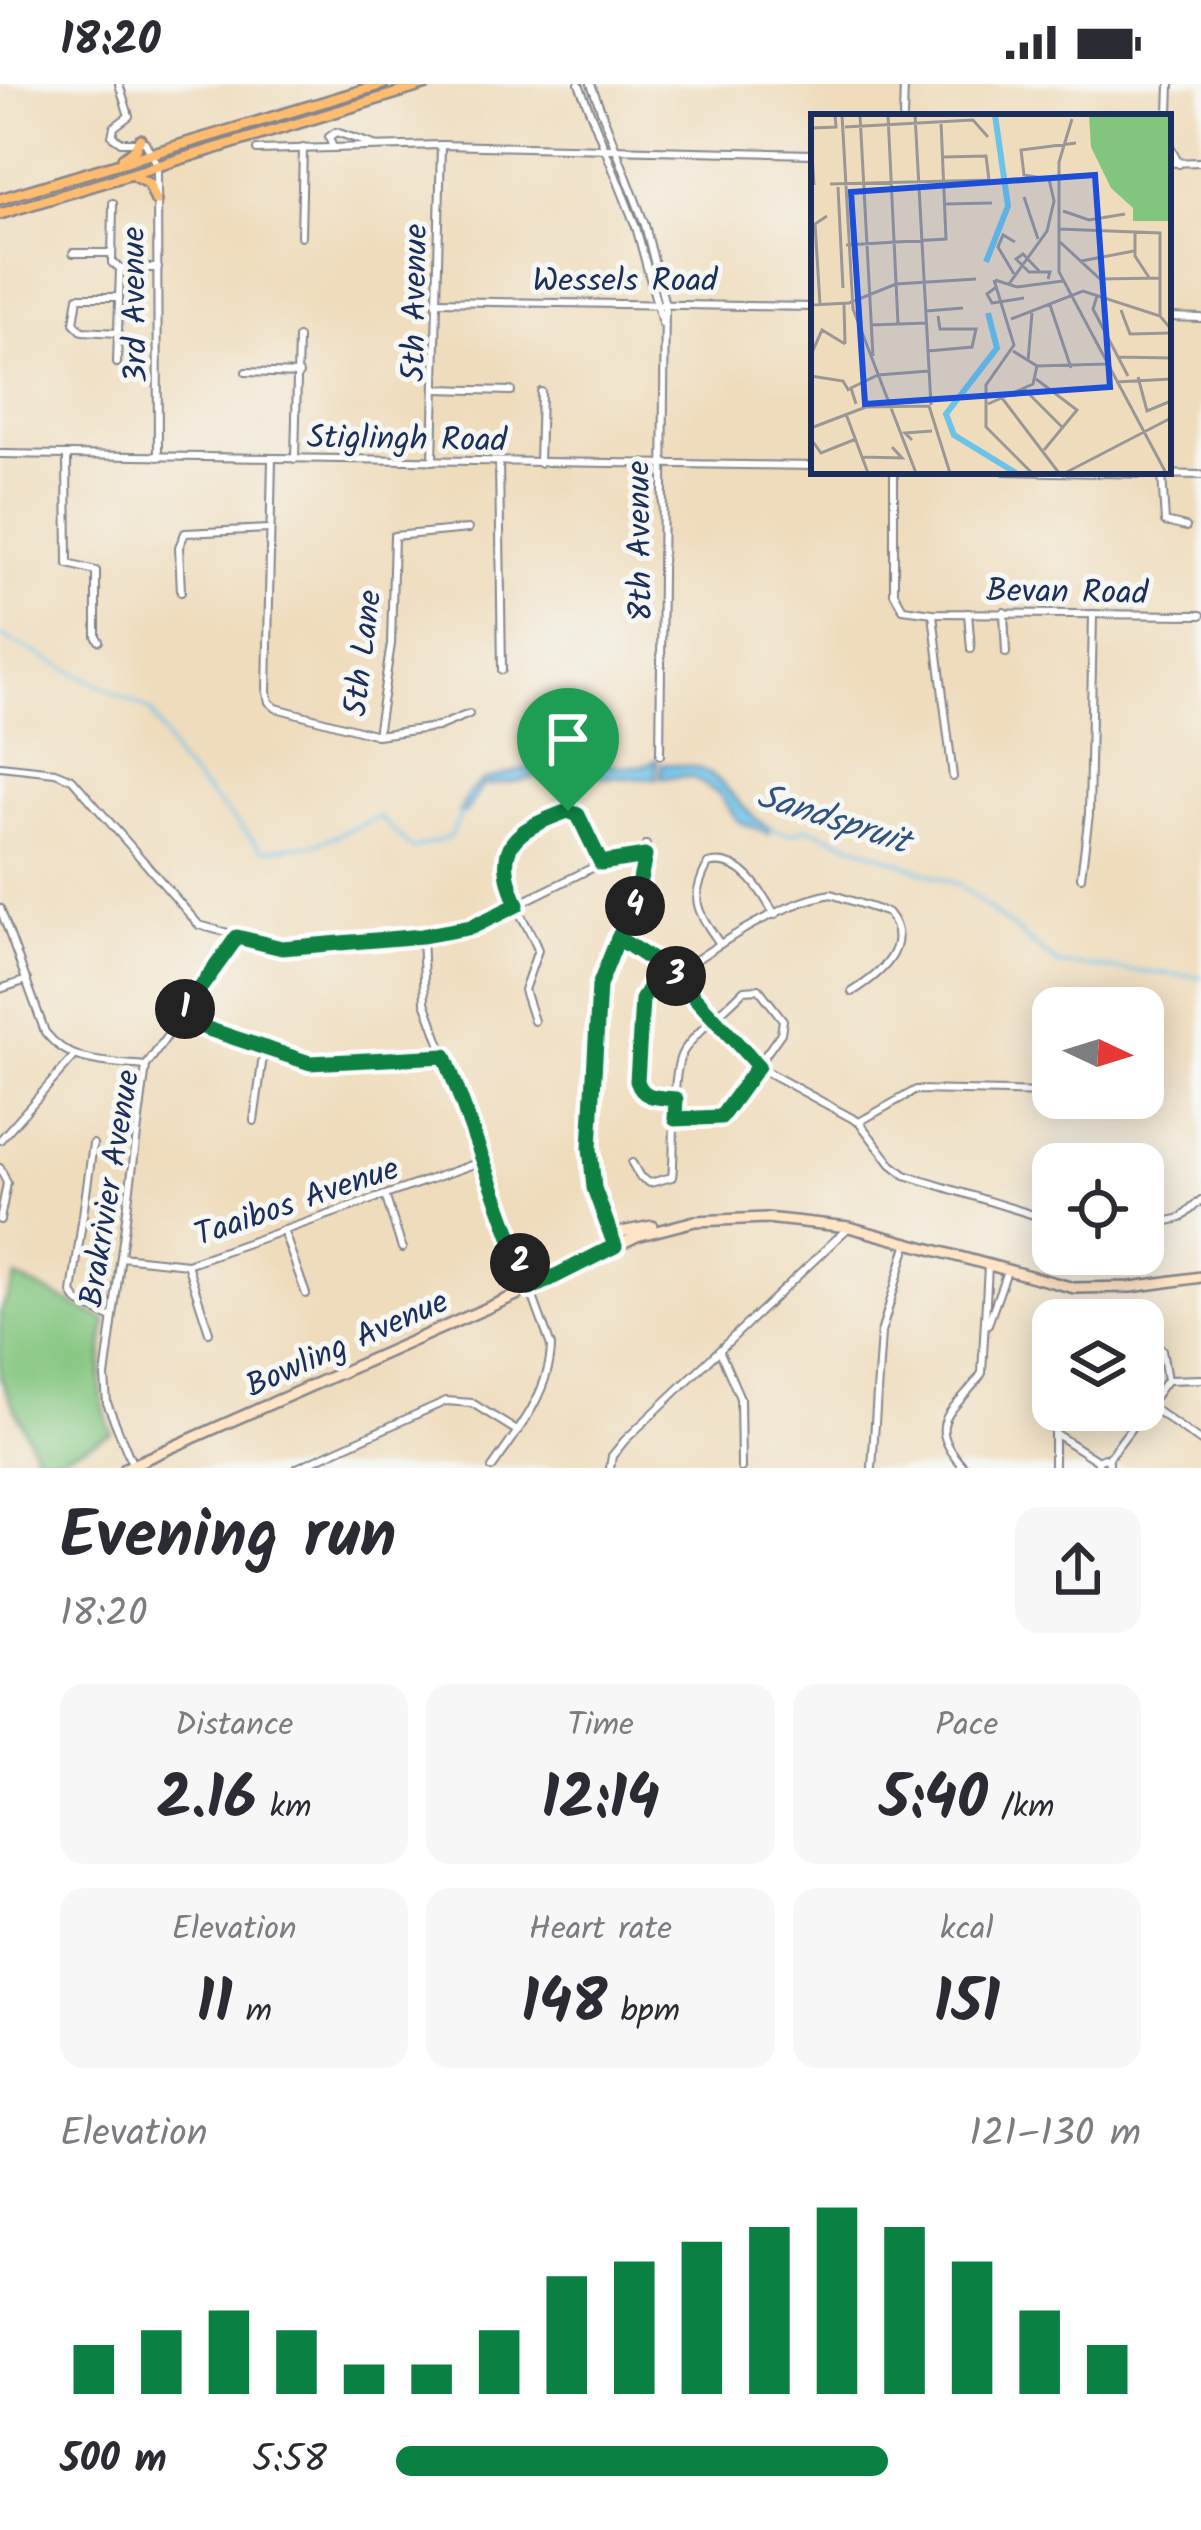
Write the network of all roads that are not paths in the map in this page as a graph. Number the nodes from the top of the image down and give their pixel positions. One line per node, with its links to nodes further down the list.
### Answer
1 (119, 84): 10 (street)
2 (383, 84): 20 (main road)
3 (427, 84): 20 (main road)
4 (579, 84): 16 (street)
5 (591, 84): 15 (street)
6 (904, 84): 8 (street)
7 (1170, 84): 9 (street)
8 (903, 114)
9 (1169, 114)
10 (140, 140): 20 (street); 25 (main road)
11 (440, 145): 12 (street); 16 (street); 39 (street, 5th Avenue)
12 (376, 146): 14 (street); 14 (street)
13 (303, 148): 14 (street); 18 (street); 33 (street)
14 (333, 148)
15 (614, 148): 16 (street); 19 (street); 32 (street)
16 (603, 149): 32 (street)
17 (1171, 149): 23 (street)
18 (257, 150)
19 (811, 154)
20 (154, 160): 24 (main road); 25 (main road); 29 (street, 3rd Avenue)
21 (1201, 162): 23 (street)
22 (1171, 163): 23 (street)
23 (1179, 164)
24 (130, 175): 29 (main road); 31 (main road)
25 (80, 176): 27 (main road)
26 (0, 188): 27 (main road)
27 (19, 193): 28 (main road)
28 (0, 199)
29 (155, 201): 37 (street, 3rd Avenue)
30 (113, 202): 35 (street)
31 (0, 214)
32 (640, 226): 40 (street, 8th Avenue)
33 (301, 236)
34 (73, 253): 35 (street)
35 (111, 253): 36 (street)
36 (120, 268): 37 (street); 38 (street)
37 (158, 268): 54 (street, 3rd Avenue)
38 (119, 297): 44 (street); 44 (street)
39 (436, 302): 40 (street, Wessels Road); 49 (street, 5th Avenue)
40 (661, 305): 41 (street, Wessels Road); 60 (street, 8th Avenue)
41 (811, 307)
42 (1171, 317): 43 (street)
43 (1201, 318)
44 (118, 333): 46 (street)
45 (298, 338): 48 (street)
46 (117, 363)
47 (246, 372): 48 (street)
48 (299, 374): 56 (street)
49 (434, 389): 50 (street); 57 (street, 5th Avenue)
50 (511, 392)
51 (541, 392): 59 (street)
52 (0, 454): 53 (street, Stiglingh Road)
53 (68, 456): 54 (street, Stiglingh Road); 74 (street)
54 (158, 457): 55 (street, Stiglingh Road)
55 (272, 459): 56 (street, Stiglingh Road); 66 (street)
56 (295, 459): 57 (street, Stiglingh Road)
57 (433, 461): 58 (street, Stiglingh Road)
58 (499, 462): 59 (street, Stiglingh Road); 77 (street)
59 (539, 463): 60 (street, Stiglingh Road)
60 (663, 465): 61 (street, Stiglingh Road); 80 (street, 8th Avenue)
61 (811, 466)
62 (894, 474): 70 (street)
63 (1162, 474): 64 (street); 65 (street)
64 (1201, 475)
65 (1186, 527)
66 (270, 529): 68 (street); 79 (street, 5th Lane)
67 (468, 529): 79 (street, 5th Lane)
68 (182, 592)
69 (1004, 612): 71 (street, Bevan Road); 72 (street, Bevan Road); 76 (street)
70 (933, 613): 71 (street, Bevan Road); 82 (street)
71 (968, 613): 75 (street)
72 (1094, 614): 73 (street, Bevan Road); 86 (street)
73 (1201, 615)
74 (99, 641)
75 (971, 649)
76 (1006, 652)
77 (502, 670)
78 (470, 714): 79 (street)
79 (377, 735)
80 (660, 755)
81 (0, 766): 91 (street)
82 (953, 777)
83 (646, 845): 84 (street)
84 (645, 856): 85 (street); 92 (street)
85 (601, 863): 87 (street); 87 (street)
86 (1081, 877)
87 (517, 905): 90 (street); 101 (street)
88 (0, 908): 96 (street)
89 (775, 915): 93 (street); 93 (street); 98 (street)
90 (422, 936): 91 (street); 103 (street)
91 (237, 937): 99 (street, Brakrivier Avenue)
92 (618, 938): 94 (street); 125 (street)
93 (720, 944): 95 (street)
94 (661, 965): 95 (street); 108 (street)
95 (674, 975): 100 (street)
96 (27, 980): 97 (street); 104 (street)
97 (0, 989)
98 (852, 992)
99 (178, 1019): 102 (street); 105 (street, Brakrivier Avenue)
100 (715, 1020): 106 (street); 106 (street); 108 (street)
101 (534, 1022)
102 (264, 1048): 103 (street); 110 (street)
103 (445, 1056): 114 (street)
104 (73, 1058): 105 (street); 112 (street)
105 (146, 1066): 129 (street, Brakrivier Avenue)
106 (758, 1066): 109 (street); 111 (street)
107 (1032, 1093): 111 (street)
108 (676, 1099): 109 (street)
109 (675, 1119): 115 (street)
110 (254, 1120)
111 (859, 1122): 119 (street)
112 (0, 1140)
113 (92, 1144): 136 (street)
114 (484, 1160): 117 (street, Taaibos Avenue); 134 (street)
115 (632, 1163)
116 (0, 1168): 120 (street)
117 (385, 1194): 124 (street, Taaibos Avenue); 128 (street)
118 (1201, 1200): 121 (street)
119 (1032, 1214)
120 (0, 1220)
121 (1164, 1222)
122 (665, 1226): 123 (main road, Bowling Avenue); 125 (main road); 127 (main road, Bowling Avenue)
123 (849, 1227): 126 (main road, Bowling Avenue); 139 (street)
124 (283, 1230): 130 (street, Taaibos Avenue); 135 (street)
125 (611, 1234): 127 (street)
126 (908, 1241): 131 (main road, Bowling Avenue); 157 (street)
127 (615, 1246): 134 (main road, Bowling Avenue)
128 (402, 1249)
129 (121, 1257): 130 (street, Taaibos Avenue); 136 (street, Brakrivier Avenue)
130 (187, 1264): 138 (street)
131 (988, 1266): 132 (main road, Bowling Avenue); 137 (street)
132 (1006, 1271): 133 (main road, Bowling Avenue); 137 (street)
133 (1201, 1277)
134 (530, 1289): 146 (street); 151 (main road, Bowling Avenue)
135 (306, 1294)
136 (112, 1318): 151 (street, Brakrivier Avenue)
137 (986, 1328): 158 (street)
138 (209, 1332)
139 (720, 1352): 155 (street); 156 (street)
140 (1164, 1362): 142 (street)
141 (1201, 1379): 142 (street)
142 (1167, 1380): 143 (street)
143 (1164, 1384)
144 (1164, 1416): 148 (street)
145 (1131, 1431): 150 (street)
146 (517, 1432): 153 (street); 154 (street)
147 (1054, 1433): 149 (street); 152 (street)
148 (1201, 1442)
149 (1098, 1464): 150 (street)
150 (1109, 1464)
151 (134, 1466)
152 (1054, 1466)
153 (297, 1468)
154 (492, 1468)
155 (610, 1468)
156 (741, 1468)
157 (872, 1468)
158 (965, 1468)

